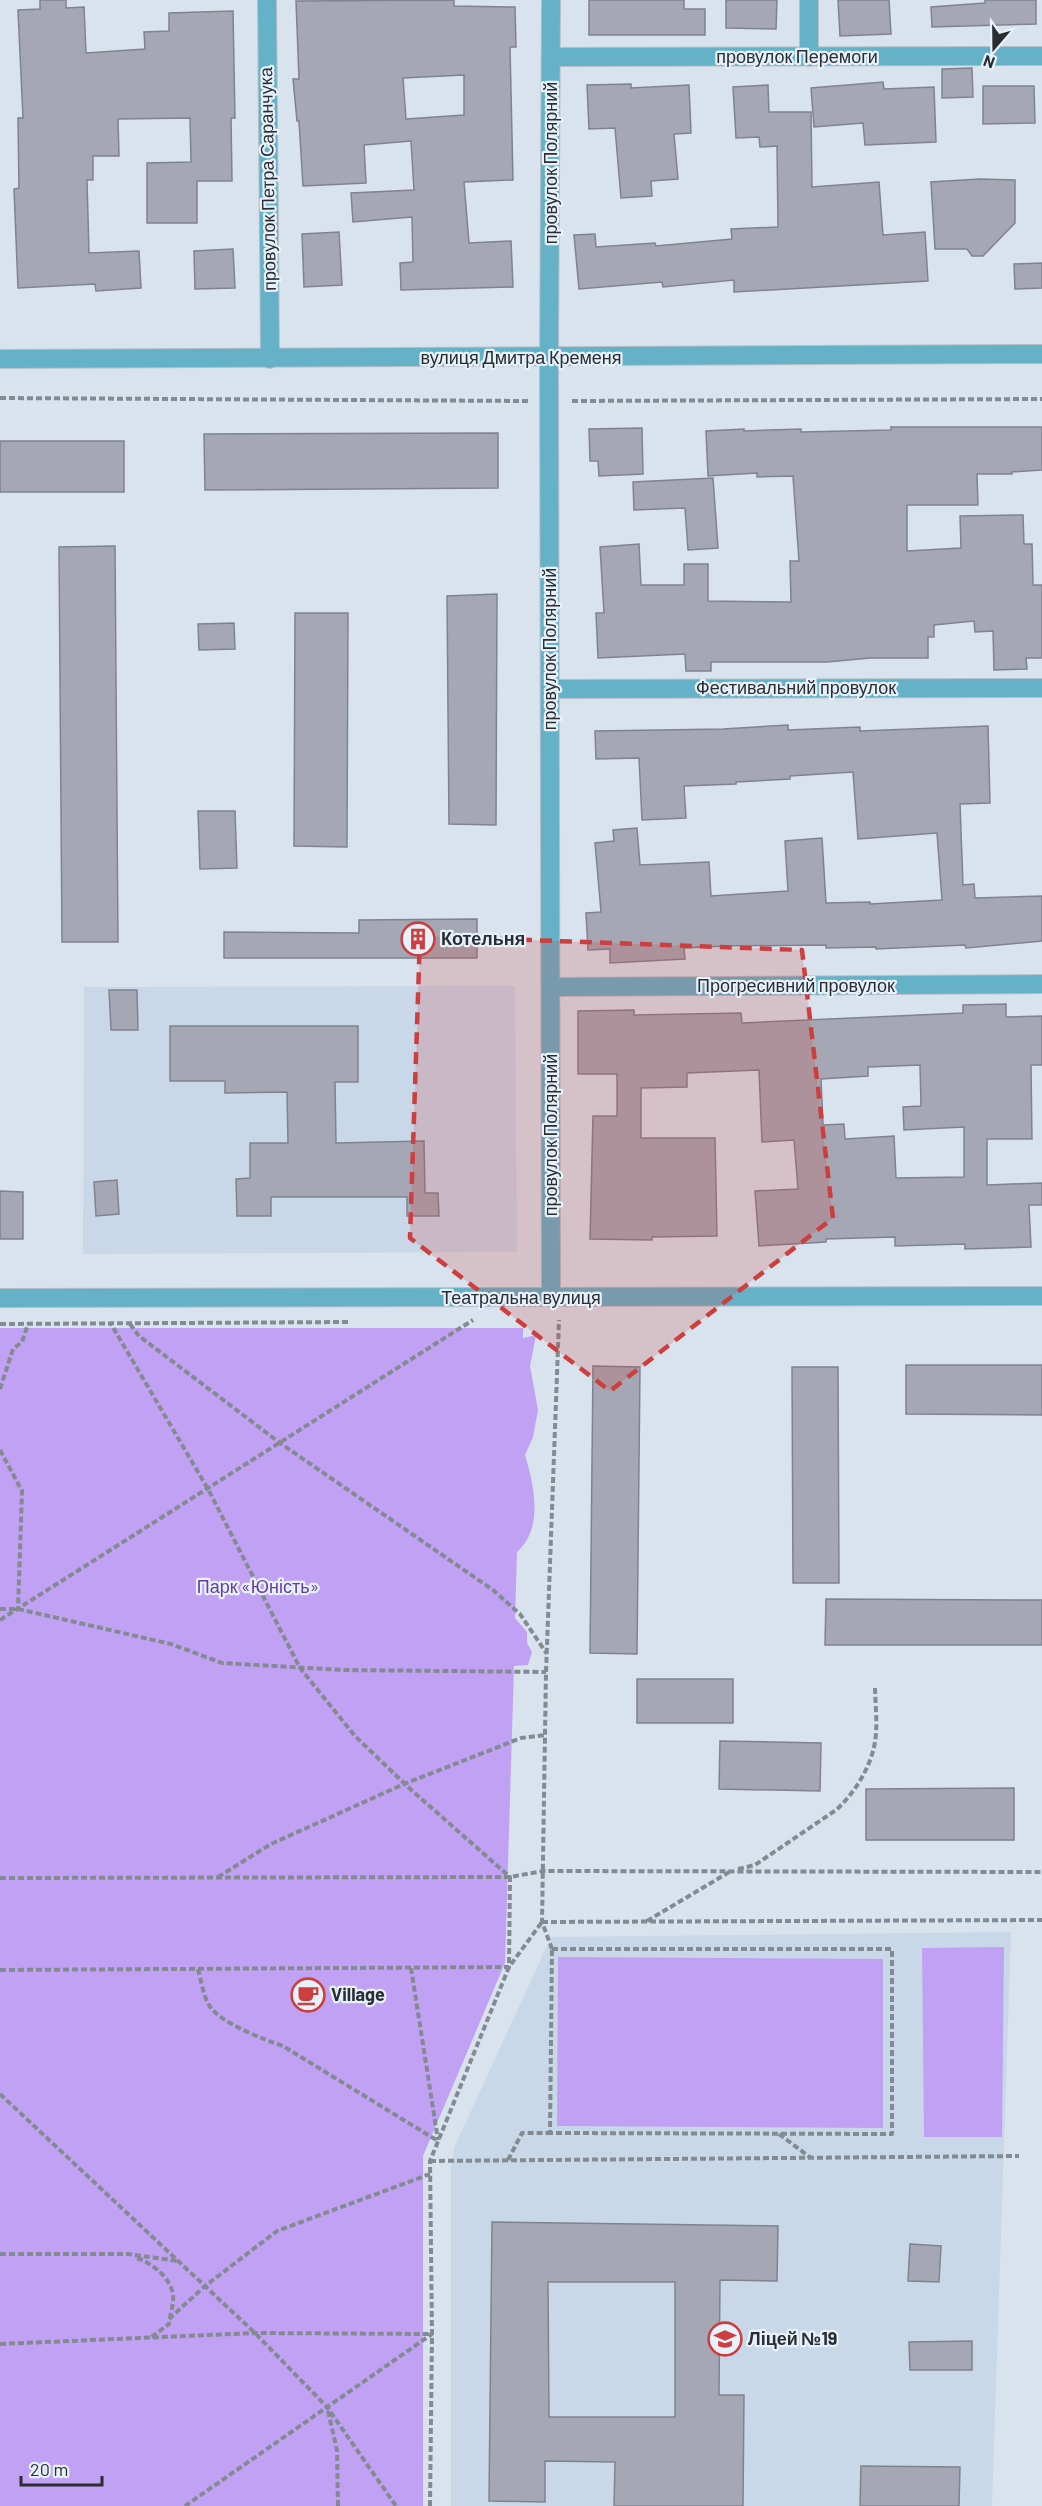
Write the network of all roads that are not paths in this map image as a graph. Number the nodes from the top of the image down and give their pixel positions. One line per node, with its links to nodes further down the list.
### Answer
1 (267, 0): 10 (street, провулок Петра Саранчука)
2 (551, 0): 5 (street, провулок Полярний)
3 (809, 0): 6 (street)
4 (1042, 56): 6 (street, провулок Перемоги)
5 (552, 57): 6 (street, провулок Перемоги); 8 (street, провулок Полярний)
6 (809, 57)
7 (1042, 354): 8 (street, вулиця Дмитра Кременя)
8 (549, 358): 10 (street, вулиця Дмитра Кременя); 12 (street, провулок Полярний)
9 (0, 359): 10 (street, вулиця Дмитра Кременя)
10 (270, 359)
11 (1042, 688): 12 (street, Фестивальний провулок)
12 (550, 689): 14 (street, провулок Полярний)
13 (1042, 984): 14 (street, Прогресивний провулок)
14 (551, 987): 17 (street, провулок Полярний)
15 (1042, 1296): 17 (street, Театральна вулиця)
16 (0, 1298): 17 (street, Театральна вулиця)
17 (551, 1298)

